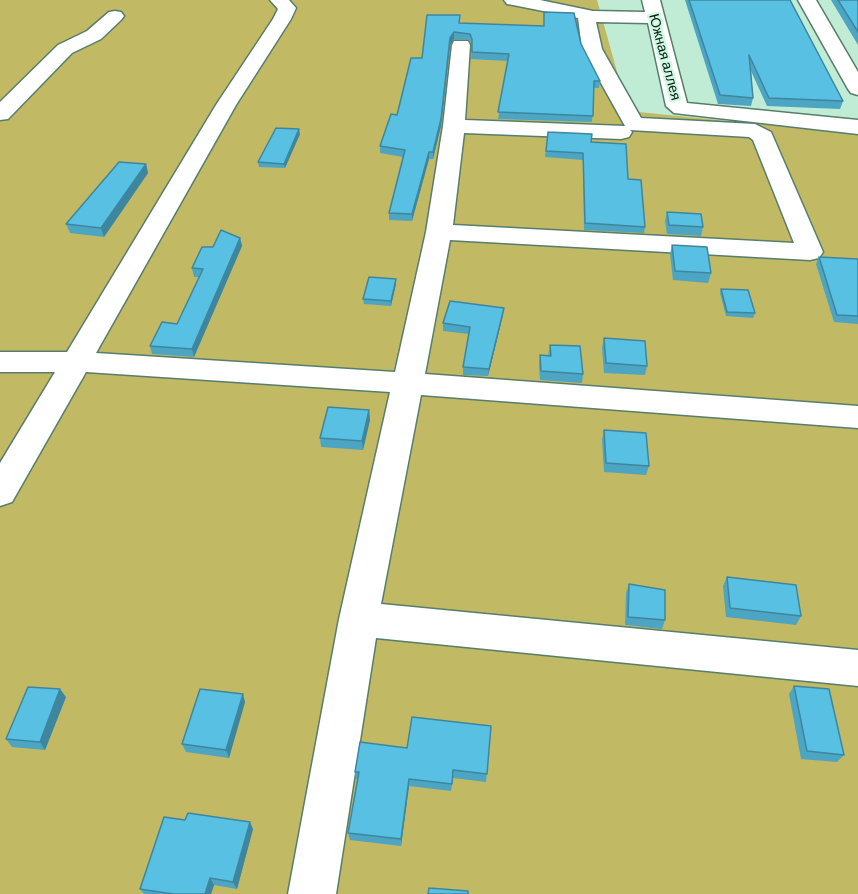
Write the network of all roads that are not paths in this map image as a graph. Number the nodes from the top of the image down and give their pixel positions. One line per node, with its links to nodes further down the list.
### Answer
1 (279, 0): 17 (street)
2 (513, 0): 6 (street)
3 (807, 0): 8 (street)
4 (653, 9): 6 (street); 11 (street, Южная аллея)
5 (115, 16): 9 (street)
6 (586, 16): 12 (street)
7 (461, 45): 10 (street)
8 (858, 89)
9 (0, 114)
10 (454, 126): 12 (street); 15 (street)
11 (858, 127)
12 (628, 128): 13 (street)
13 (755, 131): 14 (street); 15 (street)
14 (858, 148)
15 (439, 232): 18 (street)
16 (0, 362): 17 (street)
17 (78, 362): 18 (street); 20 (street)
18 (407, 383): 19 (street); 21 (street)
19 (858, 417)
20 (0, 493)
21 (359, 619): 22 (street); 23 (street)
22 (858, 668)
23 (312, 894)

